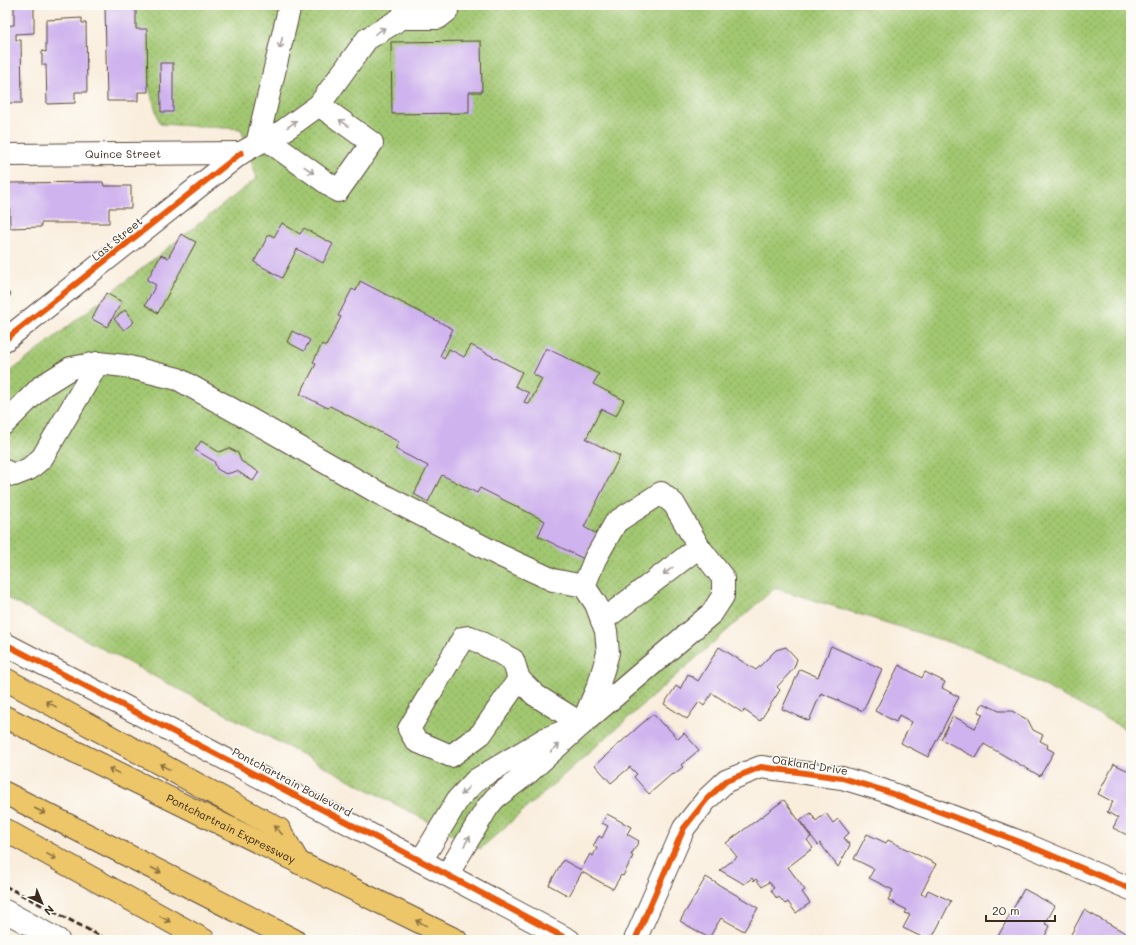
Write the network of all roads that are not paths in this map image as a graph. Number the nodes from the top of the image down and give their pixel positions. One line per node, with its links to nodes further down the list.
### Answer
1 (290, 5): 5 (street, one-way to 5)
2 (447, 5): 3 (street)
3 (404, 12): 4 (street, one-way to 3)
4 (319, 105): 5 (street, one-way to 4); 5 (street, one-way to 4)
5 (254, 145): 6 (street, Quince Street); 7 (street, Last Street)
6 (5, 155)
7 (5, 340)
8 (98, 363): 9 (street); 10 (street); 12 (street)
9 (5, 423)
10 (5, 471)
11 (699, 547): 12 (street); 13 (street, one-way to 13); 18 (street)
12 (584, 586): 13 (street)
13 (602, 621): 18 (street)
14 (5, 644): 23 (street, Pontchartrain Boulevard)
15 (5, 679): 24 (highway, one-way to 15)
16 (519, 679): 16 (street); 18 (street)
17 (5, 717): 24 (highway, Pontchartrain Expressway, one-way to 17)
18 (582, 724): 19 (street); 21 (street, one-way to 18)
19 (482, 776): 21 (street); 23 (street, one-way to 23)
20 (5, 793): 30 (highway, one-way to 30)
21 (498, 796): 25 (street, one-way to 21)
22 (5, 830): 29 (highway, one-way to 29)
23 (422, 861): 25 (street, Pontchartrain Boulevard)
24 (299, 863): 31 (highway, Pontchartrain Expressway, one-way to 24)
25 (447, 875): 32 (street, Pontchartrain Boulevard)
26 (1131, 889): 33 (street, Oakland Drive)
27 (5, 911): 28 (street)
28 (58, 940)
29 (204, 940)
30 (294, 940)
31 (456, 940)
32 (569, 940)
33 (635, 940)

